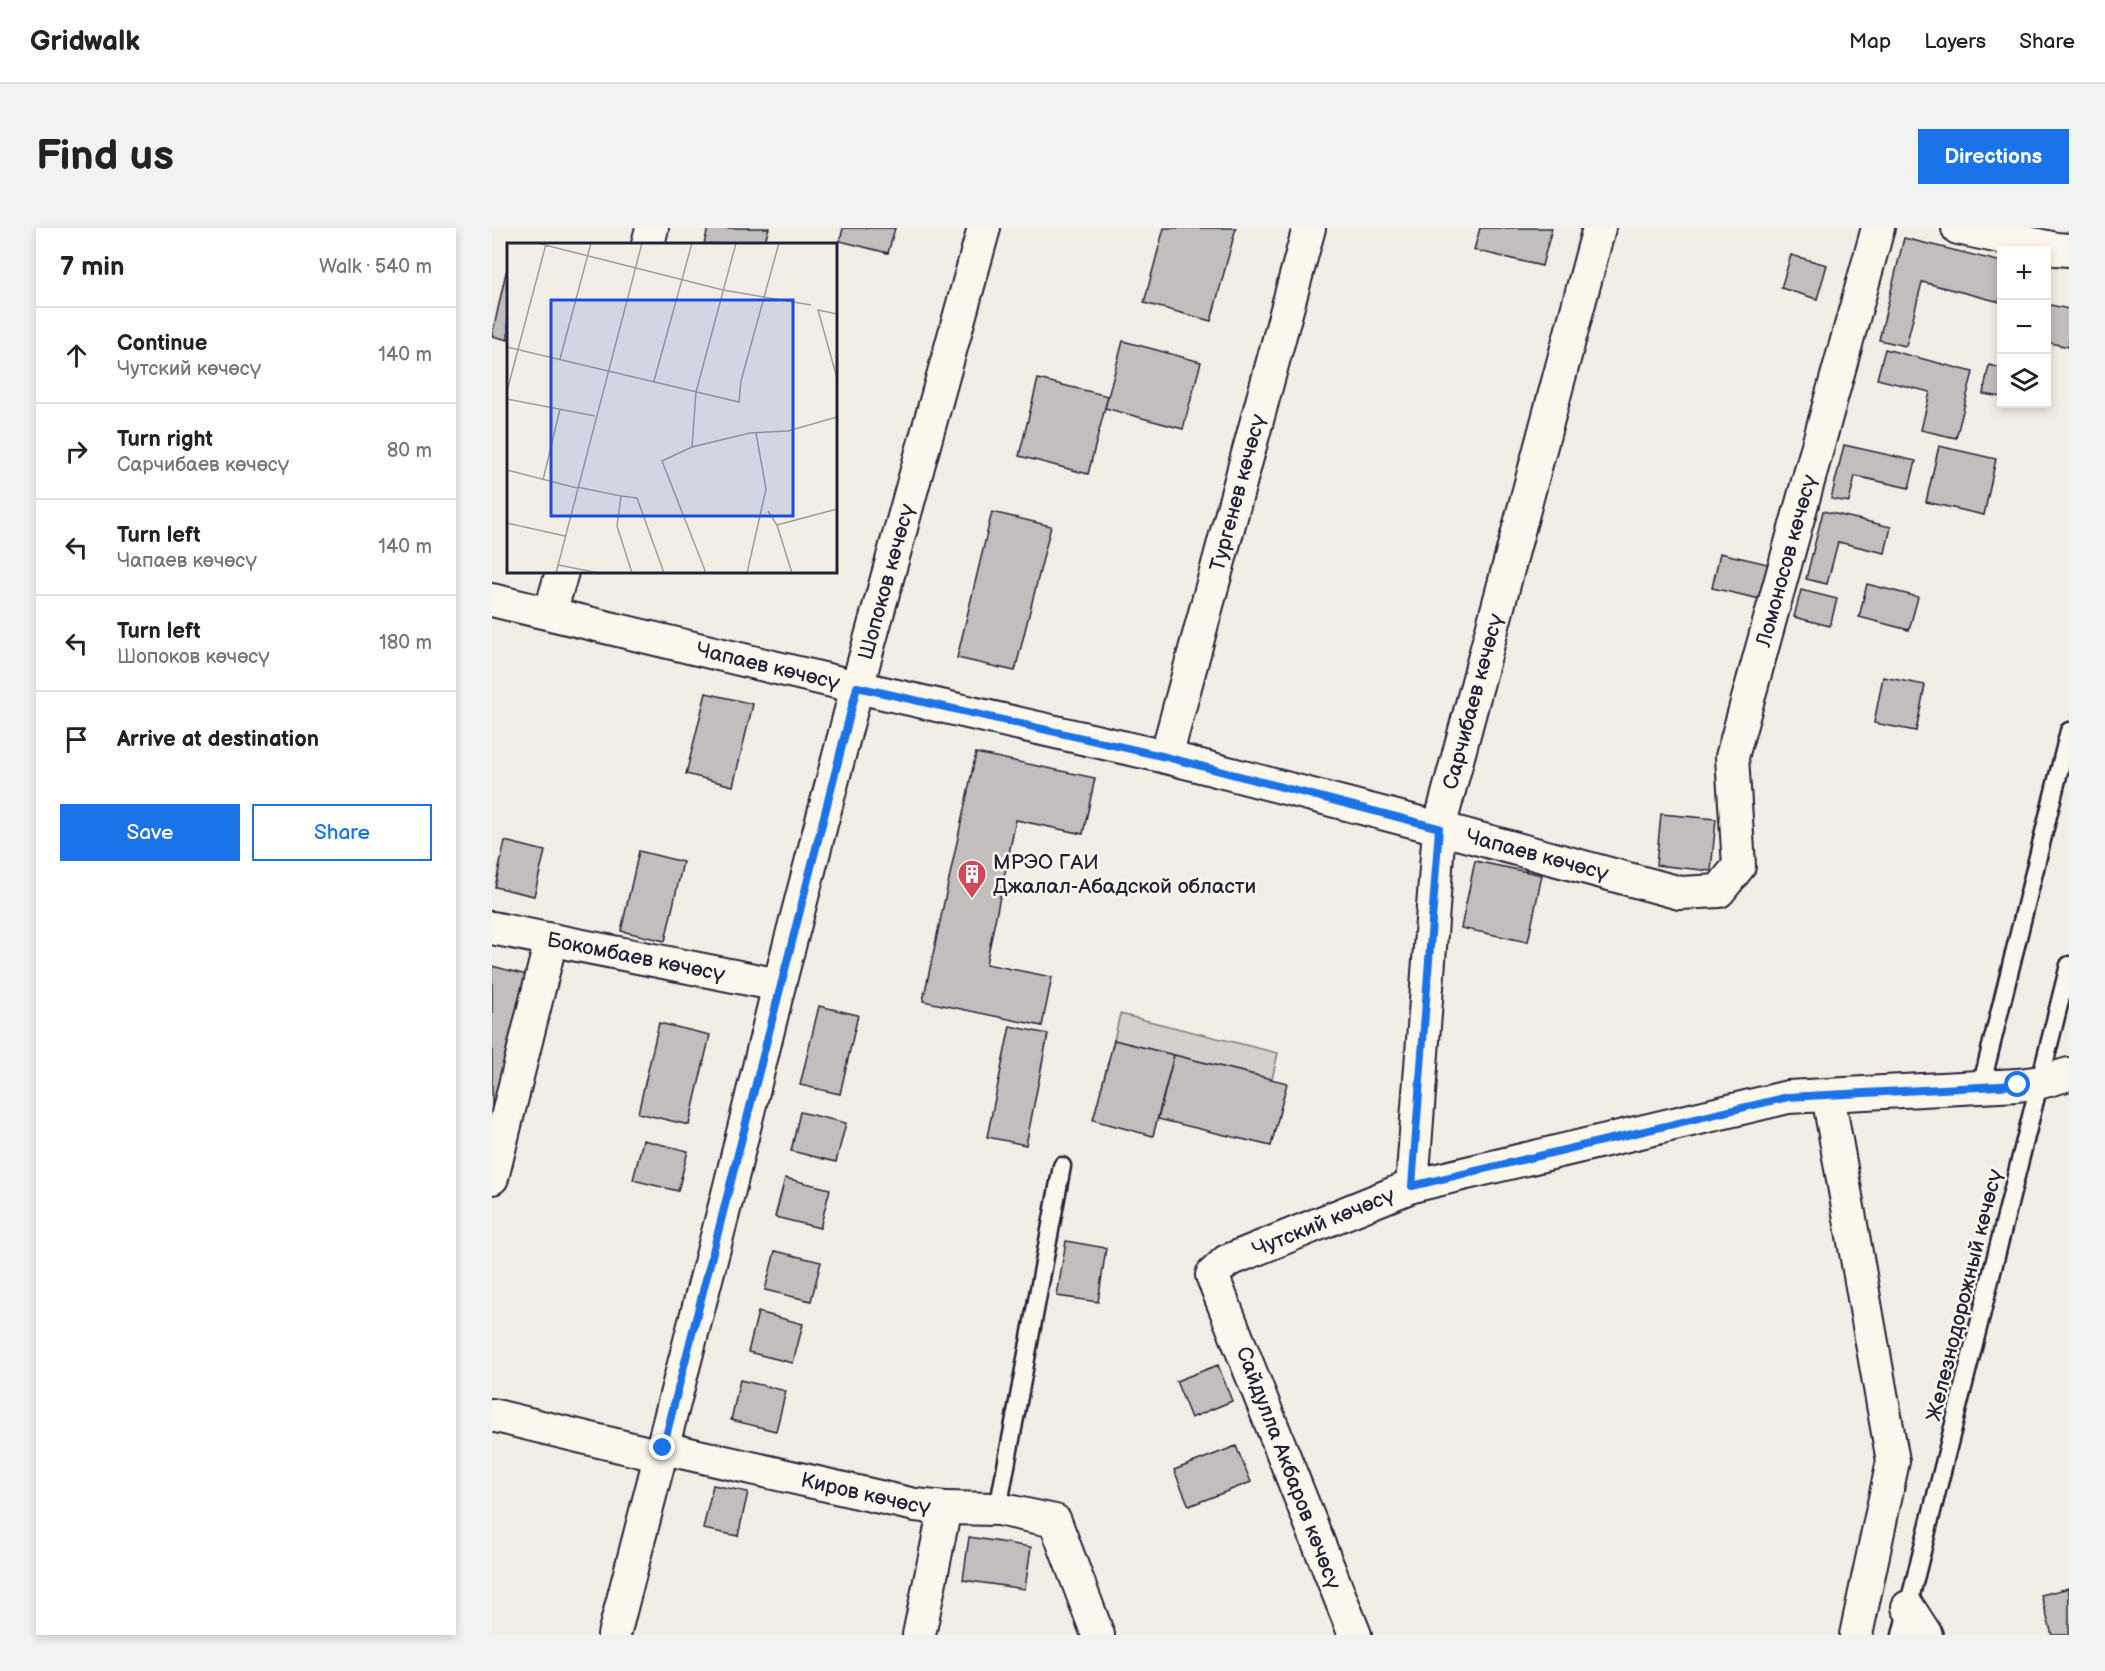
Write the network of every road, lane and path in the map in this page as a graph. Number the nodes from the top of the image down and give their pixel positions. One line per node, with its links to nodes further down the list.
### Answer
1 (652, 228): 7 (street)
2 (984, 228): 12 (street, Шопоков көчөсү)
3 (1308, 228): 14 (street, Тургенев көчөсү)
4 (1599, 228): 15 (street, Сарчибаев көчөсү)
5 (1878, 228): 16 (street, Ломоносов көчөсү)
6 (1958, 228): 8 (street)
7 (648, 243)
8 (2069, 250)
9 (562, 573): 11 (street)
10 (492, 600): 11 (street, Чапаев көчөсү)
11 (550, 614): 12 (street, Чапаев көчөсү)
12 (857, 687): 14 (street, Чапаев көчөсү); 20 (street, Шопоков көчөсү)
13 (2069, 731): 22 (lane)
14 (1166, 757): 15 (street, Чапаев көчөсү)
15 (1439, 828): 16 (street, Чапаев көчөсү); 26 (street, Сарчибаев көчөсү)
16 (1719, 891)
17 (492, 928): 18 (street, Бокомбаев көчөсү)
18 (551, 940): 20 (street, Бокомбаев көчөсү); 25 (street)
19 (2069, 965): 21 (lane, Железнодорожный көчөсү)
20 (779, 985): 29 (street, Шопоков көчөсү)
21 (2055, 1078): 22 (street, Чутский көчөсү); 32 (lane, Железнодорожный көчөсү)
22 (1981, 1087): 23 (street, Чутский көчөсү)
23 (1828, 1095): 26 (street, Чутский көчөсү); 37 (street)
24 (1062, 1166): 31 (lane)
25 (492, 1178)
26 (1412, 1186): 27 (street, Чутский көчөсү)
27 (1224, 1301): 36 (street, Сайдулла Акбаров көчөсү)
28 (492, 1415): 29 (street, Киров көчөсү)
29 (662, 1452): 30 (street, Киров көчөсү); 33 (street, Шопоков көчөсү)
30 (945, 1508): 31 (street); 34 (street, Киров көчөсү)
31 (998, 1509): 35 (street)
32 (1904, 1621): 38 (street)
33 (614, 1635)
34 (919, 1635)
35 (1098, 1635)
36 (1355, 1635)
37 (1856, 1635)
38 (1926, 1635)

